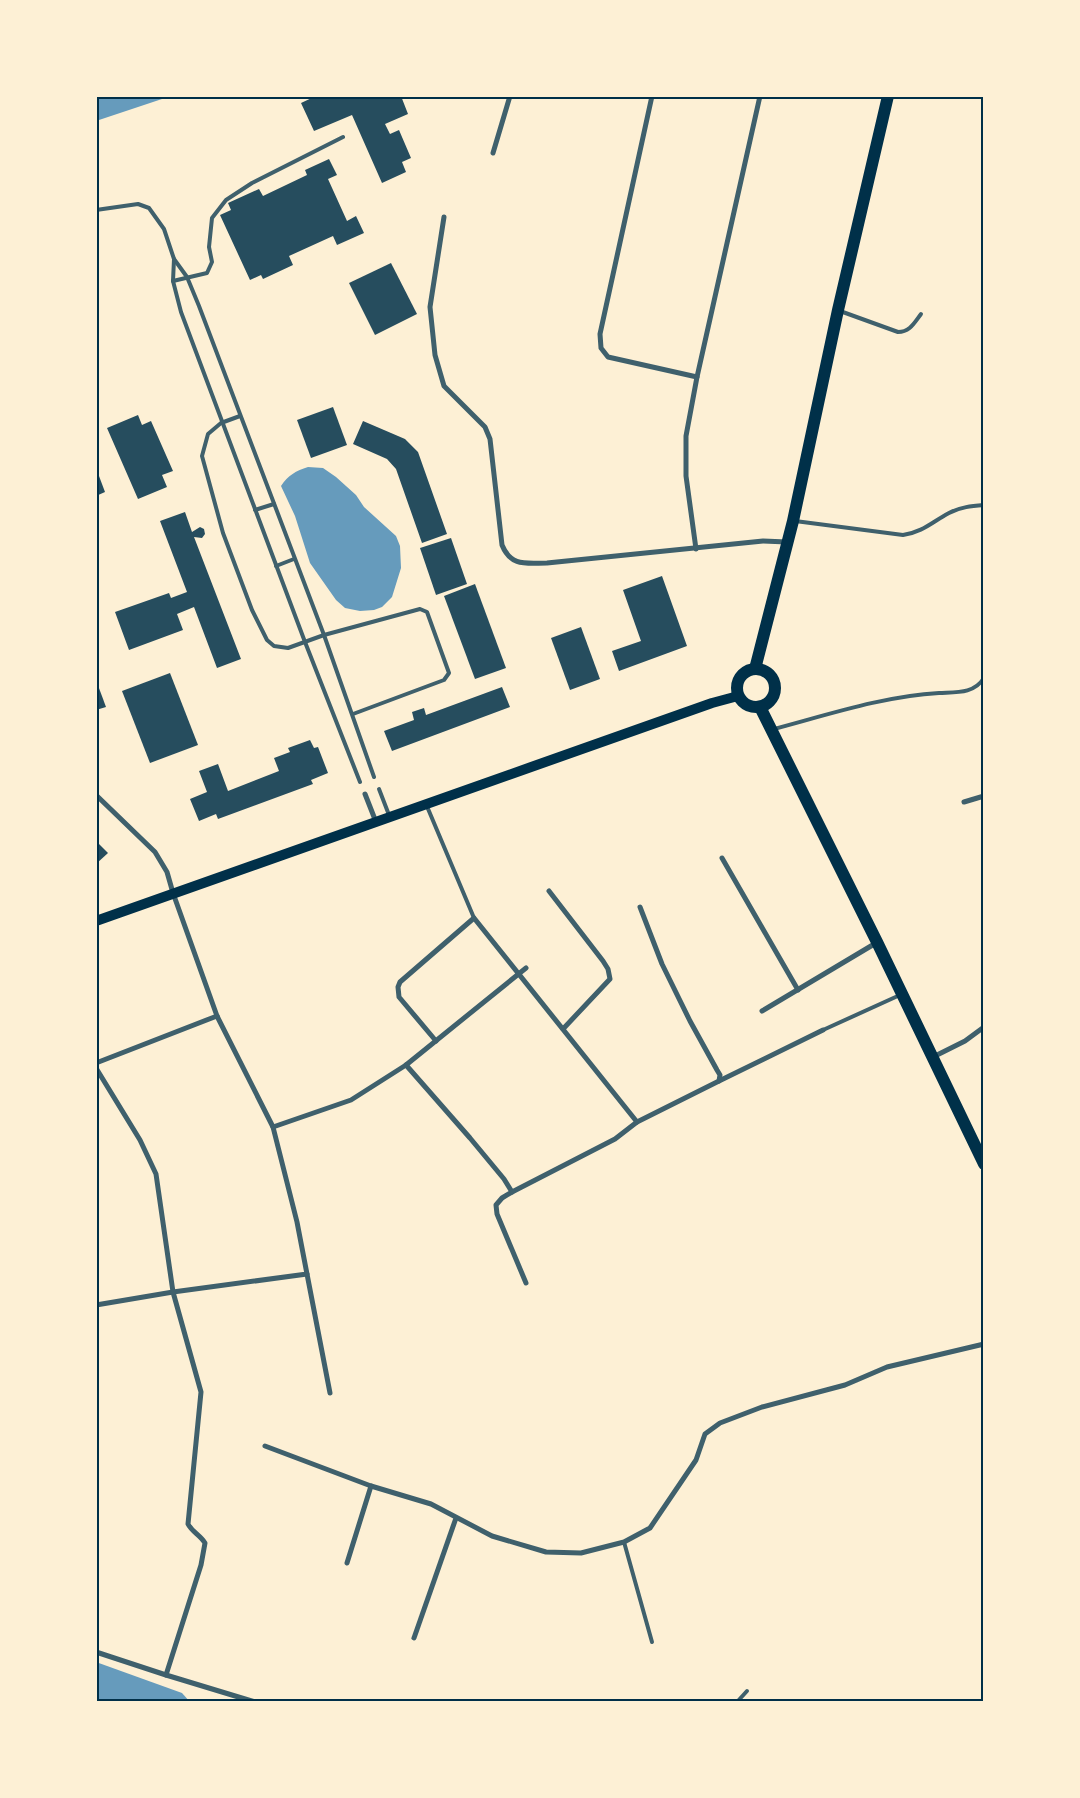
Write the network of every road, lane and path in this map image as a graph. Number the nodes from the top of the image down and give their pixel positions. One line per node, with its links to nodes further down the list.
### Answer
1 (510, 96): 6 (street)
2 (652, 96): 14 (street)
3 (760, 96): 14 (street)
4 (888, 96): 12 (highway)
5 (343, 137): 10 (lane)
6 (493, 153)
7 (96, 210): 9 (lane)
8 (444, 217): 22 (street)
9 (174, 259): 10 (lane); 11 (lane)
10 (187, 277): 11 (lane); 15 (lane)
11 (173, 281): 16 (lane)
12 (838, 310): 13 (lane); 20 (highway)
13 (921, 314)
14 (697, 377): 22 (street)
15 (240, 416): 16 (lane); 17 (lane)
16 (221, 423): 19 (lane); 26 (lane)
17 (274, 504): 19 (lane); 23 (lane)
18 (984, 505): 20 (lane)
19 (254, 510): 24 (lane)
20 (793, 521): 21 (highway)
21 (788, 542): 22 (street); 27 (highway)
22 (696, 549)
23 (294, 559): 24 (lane); 25 (lane)
24 (276, 566): 26 (lane)
25 (324, 635): 26 (lane); 31 (lane); 31 (lane)
26 (305, 642): 34 (lane)
27 (755, 669): 29 (highway); 30 (highway)
28 (984, 678): 32 (lane)
29 (738, 696): 30 (highway); 40 (main road)
30 (760, 707): 32 (highway)
31 (353, 714): 33 (lane)
32 (771, 729): 49 (highway)
33 (374, 777)
34 (360, 782)
35 (379, 789): 41 (lane)
36 (96, 794): 45 (street)
37 (365, 794): 42 (street)
38 (984, 796): 39 (street)
39 (964, 802)
40 (426, 804): 41 (main road); 47 (lane)
41 (390, 817): 42 (main road)
42 (376, 822): 45 (main road)
43 (722, 858): 52 (street)
44 (549, 891): 57 (street)
45 (173, 893): 48 (main road); 55 (street)
46 (640, 907): 64 (street)
47 (474, 918): 51 (street); 59 (street)
48 (96, 921)
49 (877, 942): 52 (street); 53 (highway)
50 (526, 968): 51 (street)
51 (519, 974): 57 (street); 59 (street)
52 (798, 990): 54 (street)
53 (901, 995): 58 (lane); 60 (highway)
54 (762, 1010)
55 (217, 1016): 61 (street); 66 (street)
56 (984, 1027): 60 (street)
57 (563, 1029): 65 (street)
58 (823, 1030): 64 (street)
59 (436, 1041): 62 (street)
60 (932, 1057): 67 (highway)
61 (96, 1063)
62 (406, 1065): 66 (street); 68 (street)
63 (96, 1068): 71 (street)
64 (719, 1081): 65 (street)
65 (637, 1122): 68 (street)
66 (273, 1127): 69 (street)
67 (984, 1164)
68 (512, 1192): 70 (street)
69 (307, 1274): 71 (street); 74 (street)
70 (526, 1283)
71 (173, 1292): 72 (street); 83 (street)
72 (96, 1305)
73 (984, 1344): 78 (street)
74 (330, 1393)
75 (265, 1446): 76 (street)
76 (372, 1486): 77 (street); 79 (street)
77 (456, 1518): 78 (street); 80 (street)
78 (624, 1542): 81 (lane)
79 (347, 1563)
80 (414, 1638)
81 (652, 1642)
82 (96, 1652): 83 (street)
83 (166, 1676): 85 (street)
84 (747, 1691): 86 (lane)
85 (255, 1702)
86 (737, 1702)

